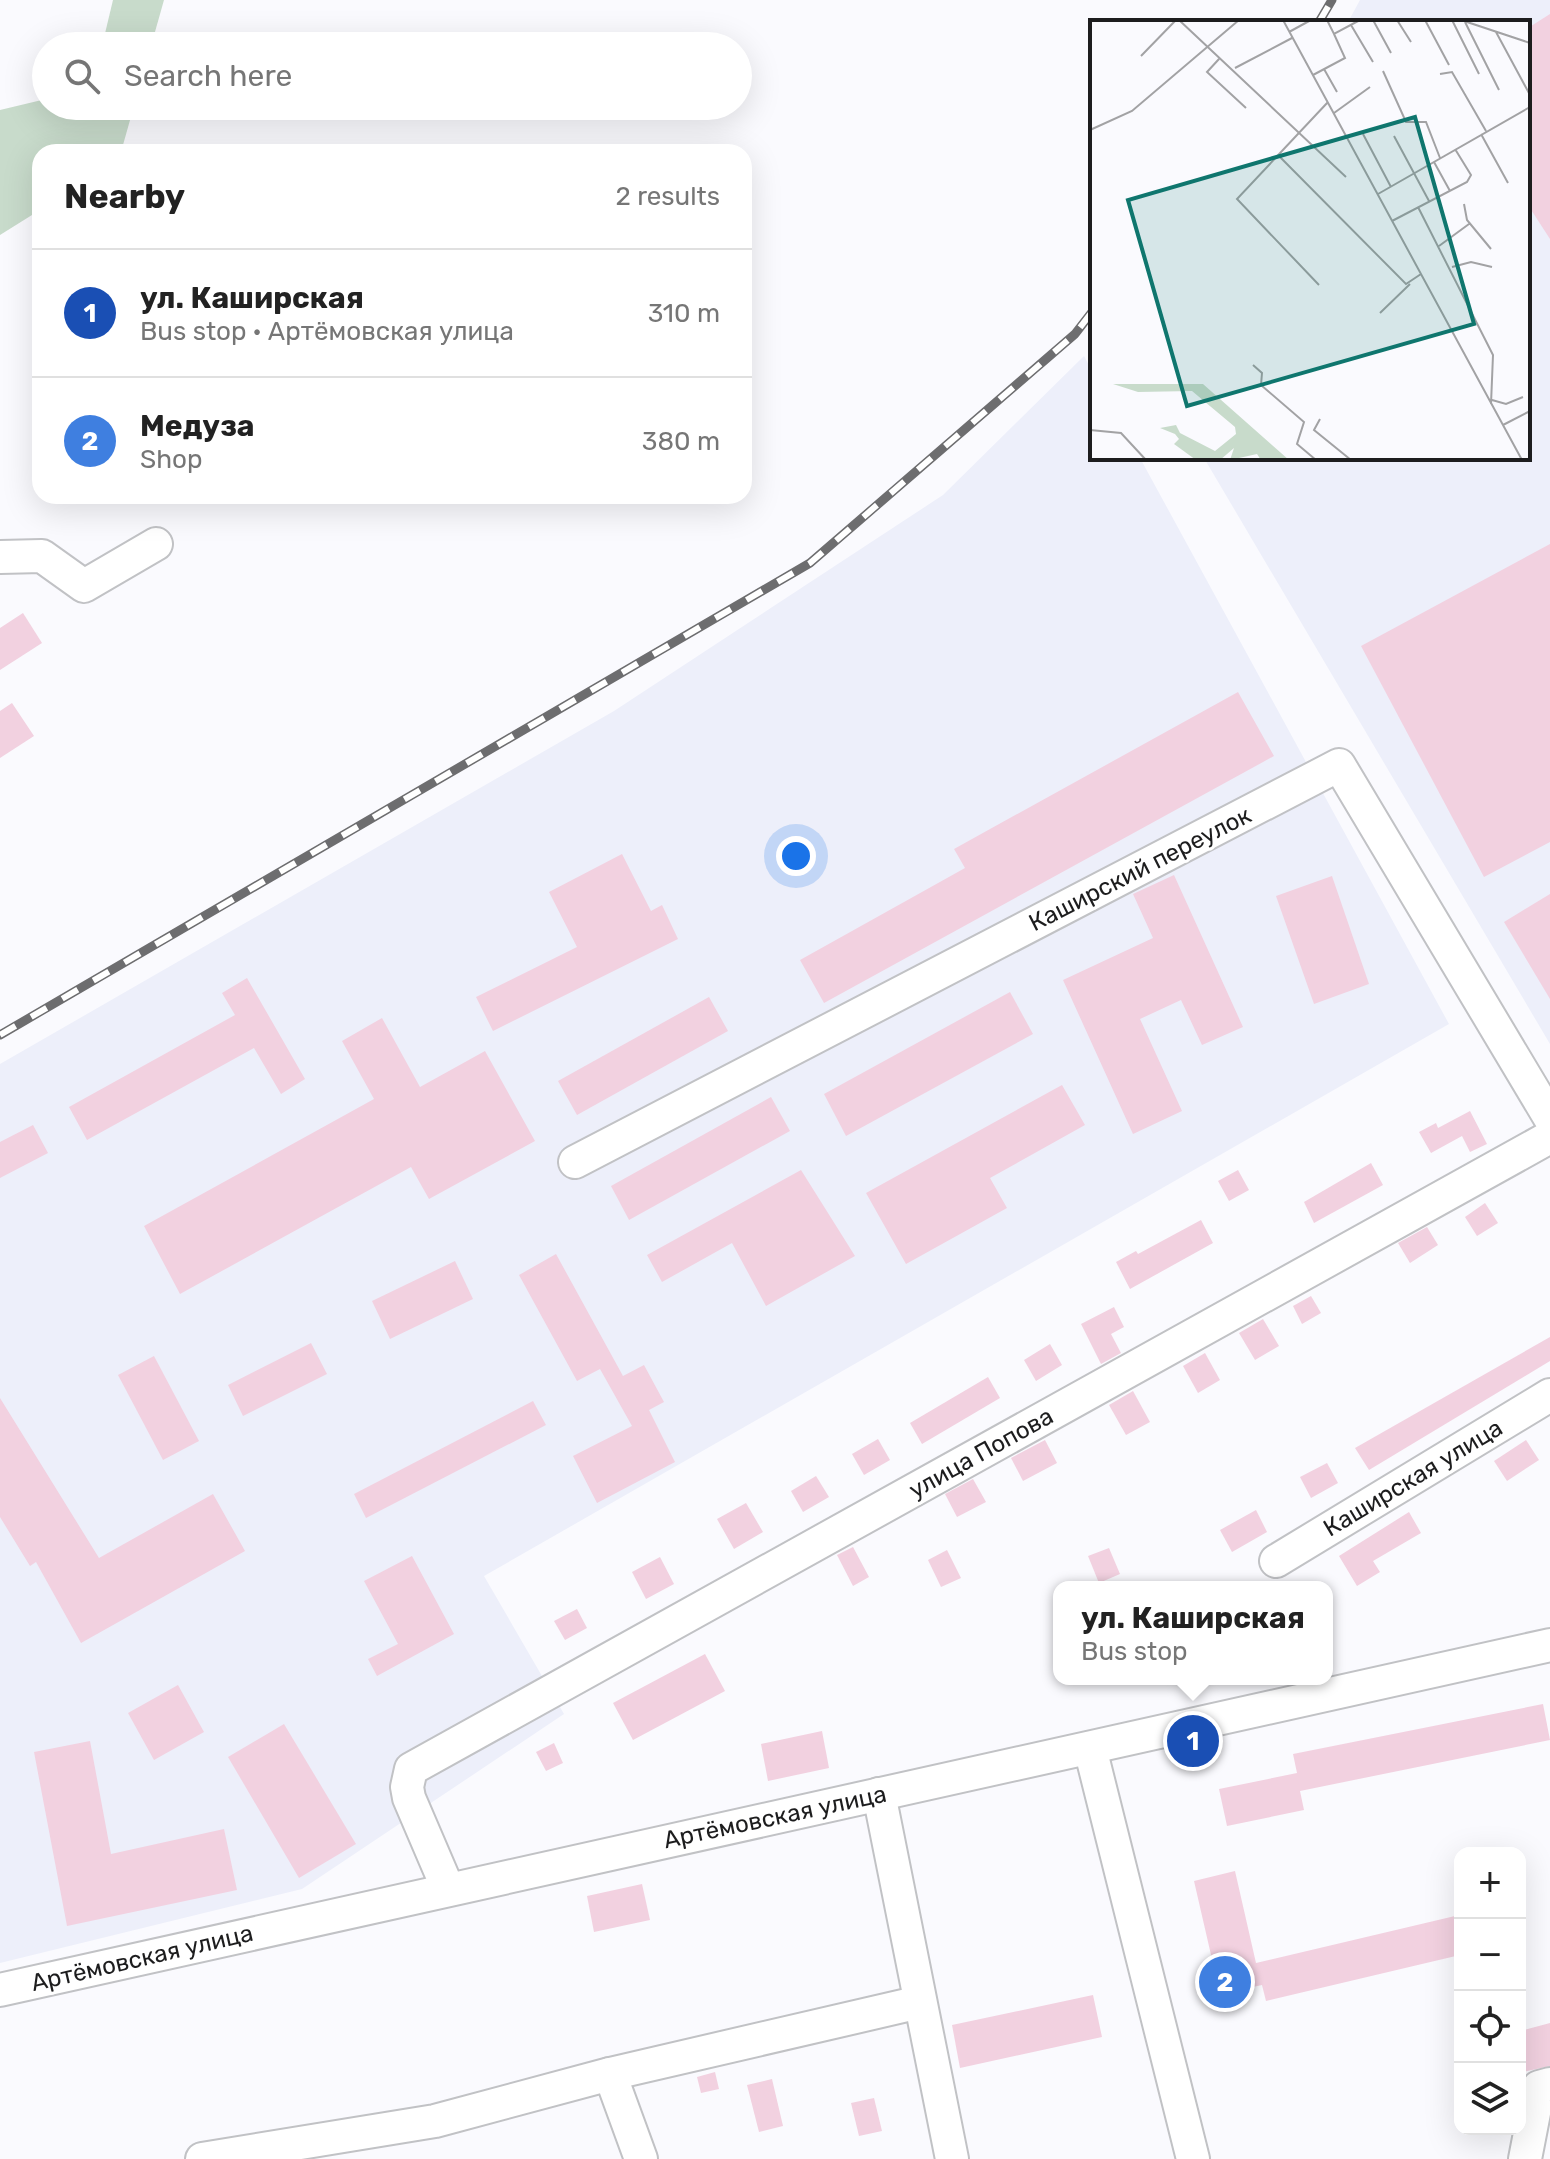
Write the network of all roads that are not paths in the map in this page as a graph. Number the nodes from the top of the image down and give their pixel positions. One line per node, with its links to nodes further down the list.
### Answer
1 (156, 544): 2 (street)
2 (0, 557)
3 (1550, 1118): 5 (street, Каширский переулок)
4 (1550, 1137): 11 (street, улица Попова)
5 (575, 1162)
6 (1550, 1395): 7 (street, Каширская улица)
7 (1276, 1561)
8 (1550, 1645): 9 (street, Артёмовская улица)
9 (1090, 1748): 10 (street, Артёмовская улица); 19 (street)
10 (879, 1794): 11 (street, Артёмовская улица); 13 (street)
11 (448, 1889): 12 (street, Артёмовская улица)
12 (0, 1990)
13 (920, 2002): 14 (street); 18 (street)
14 (610, 2074): 16 (street); 17 (street)
15 (1550, 2084): 20 (street)
16 (202, 2159)
17 (641, 2159)
18 (952, 2159)
19 (1193, 2159)
20 (1525, 2159)

